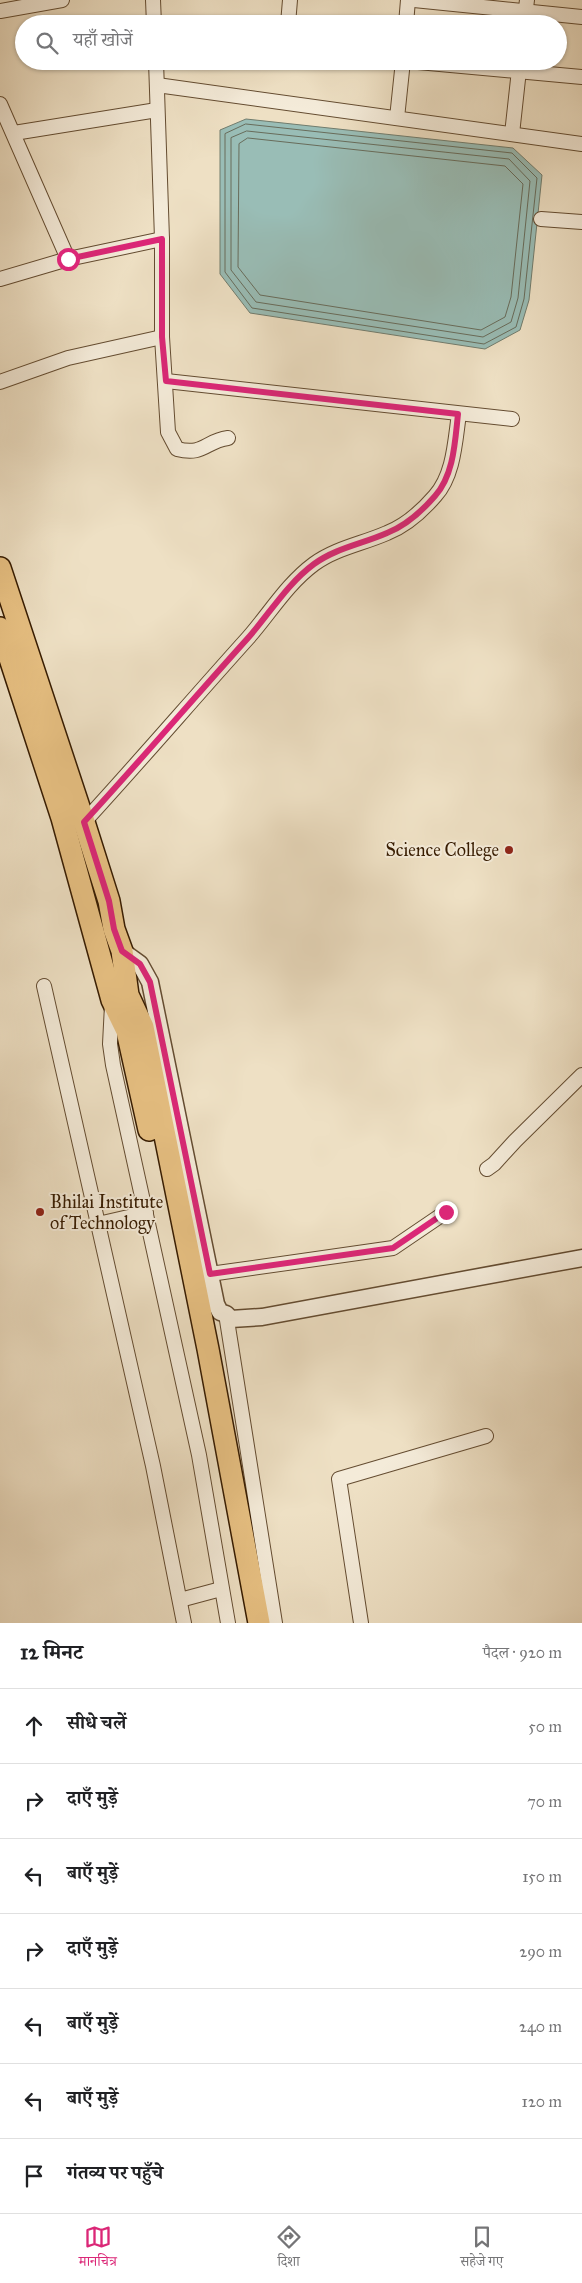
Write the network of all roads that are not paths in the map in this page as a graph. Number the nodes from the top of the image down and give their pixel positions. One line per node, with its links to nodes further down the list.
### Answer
1 (62, 0): 6 (street)
2 (153, 0): 8 (street)
3 (290, 0): 9 (street)
4 (408, 0): 10 (street)
5 (414, 0): 7 (street)
6 (0, 11)
7 (525, 12): 11 (street)
8 (154, 15)
9 (289, 15)
10 (407, 15)
11 (559, 15)
12 (567, 16): 13 (street)
13 (582, 17)
14 (156, 70): 19 (street)
15 (401, 70): 22 (street)
16 (520, 70): 24 (street)
17 (543, 70): 18 (street)
18 (582, 77)
19 (157, 85): 21 (street); 22 (street)
20 (0, 104): 23 (street)
21 (157, 110): 23 (street); 28 (street)
22 (397, 118): 24 (street)
23 (14, 133): 29 (street)
24 (512, 134): 25 (street)
25 (582, 144)
26 (541, 219): 27 (street)
27 (582, 222)
28 (162, 239): 29 (street); 31 (street)
29 (68, 259): 30 (street)
30 (0, 280)
31 (162, 337): 32 (street); 33 (street)
32 (166, 381): 34 (street); 36 (street)
33 (0, 382)
34 (458, 414): 35 (street); 39 (street)
35 (512, 419)
36 (228, 438)
37 (0, 568): 39 (main road)
38 (0, 628): 42 (main road)
39 (84, 822): 40 (main road)
40 (122, 951): 43 (main road); 50 (street)
41 (44, 986): 48 (street)
42 (112, 1000): 43 (main road); 47 (street)
43 (135, 1029): 57 (main road); 58 (main road)
44 (582, 1076): 45 (street)
45 (487, 1168)
46 (446, 1212): 50 (street)
47 (146, 1213): 48 (street); 53 (street)
48 (98, 1224): 54 (street)
49 (582, 1258): 51 (street)
50 (210, 1274): 51 (street)
51 (226, 1314): 59 (street)
52 (486, 1436): 60 (street)
53 (222, 1589): 54 (street); 56 (street)
54 (180, 1600): 55 (street)
55 (184, 1623)
56 (228, 1623)
57 (245, 1623)
58 (259, 1623)
59 (276, 1623)
60 (361, 1623)

